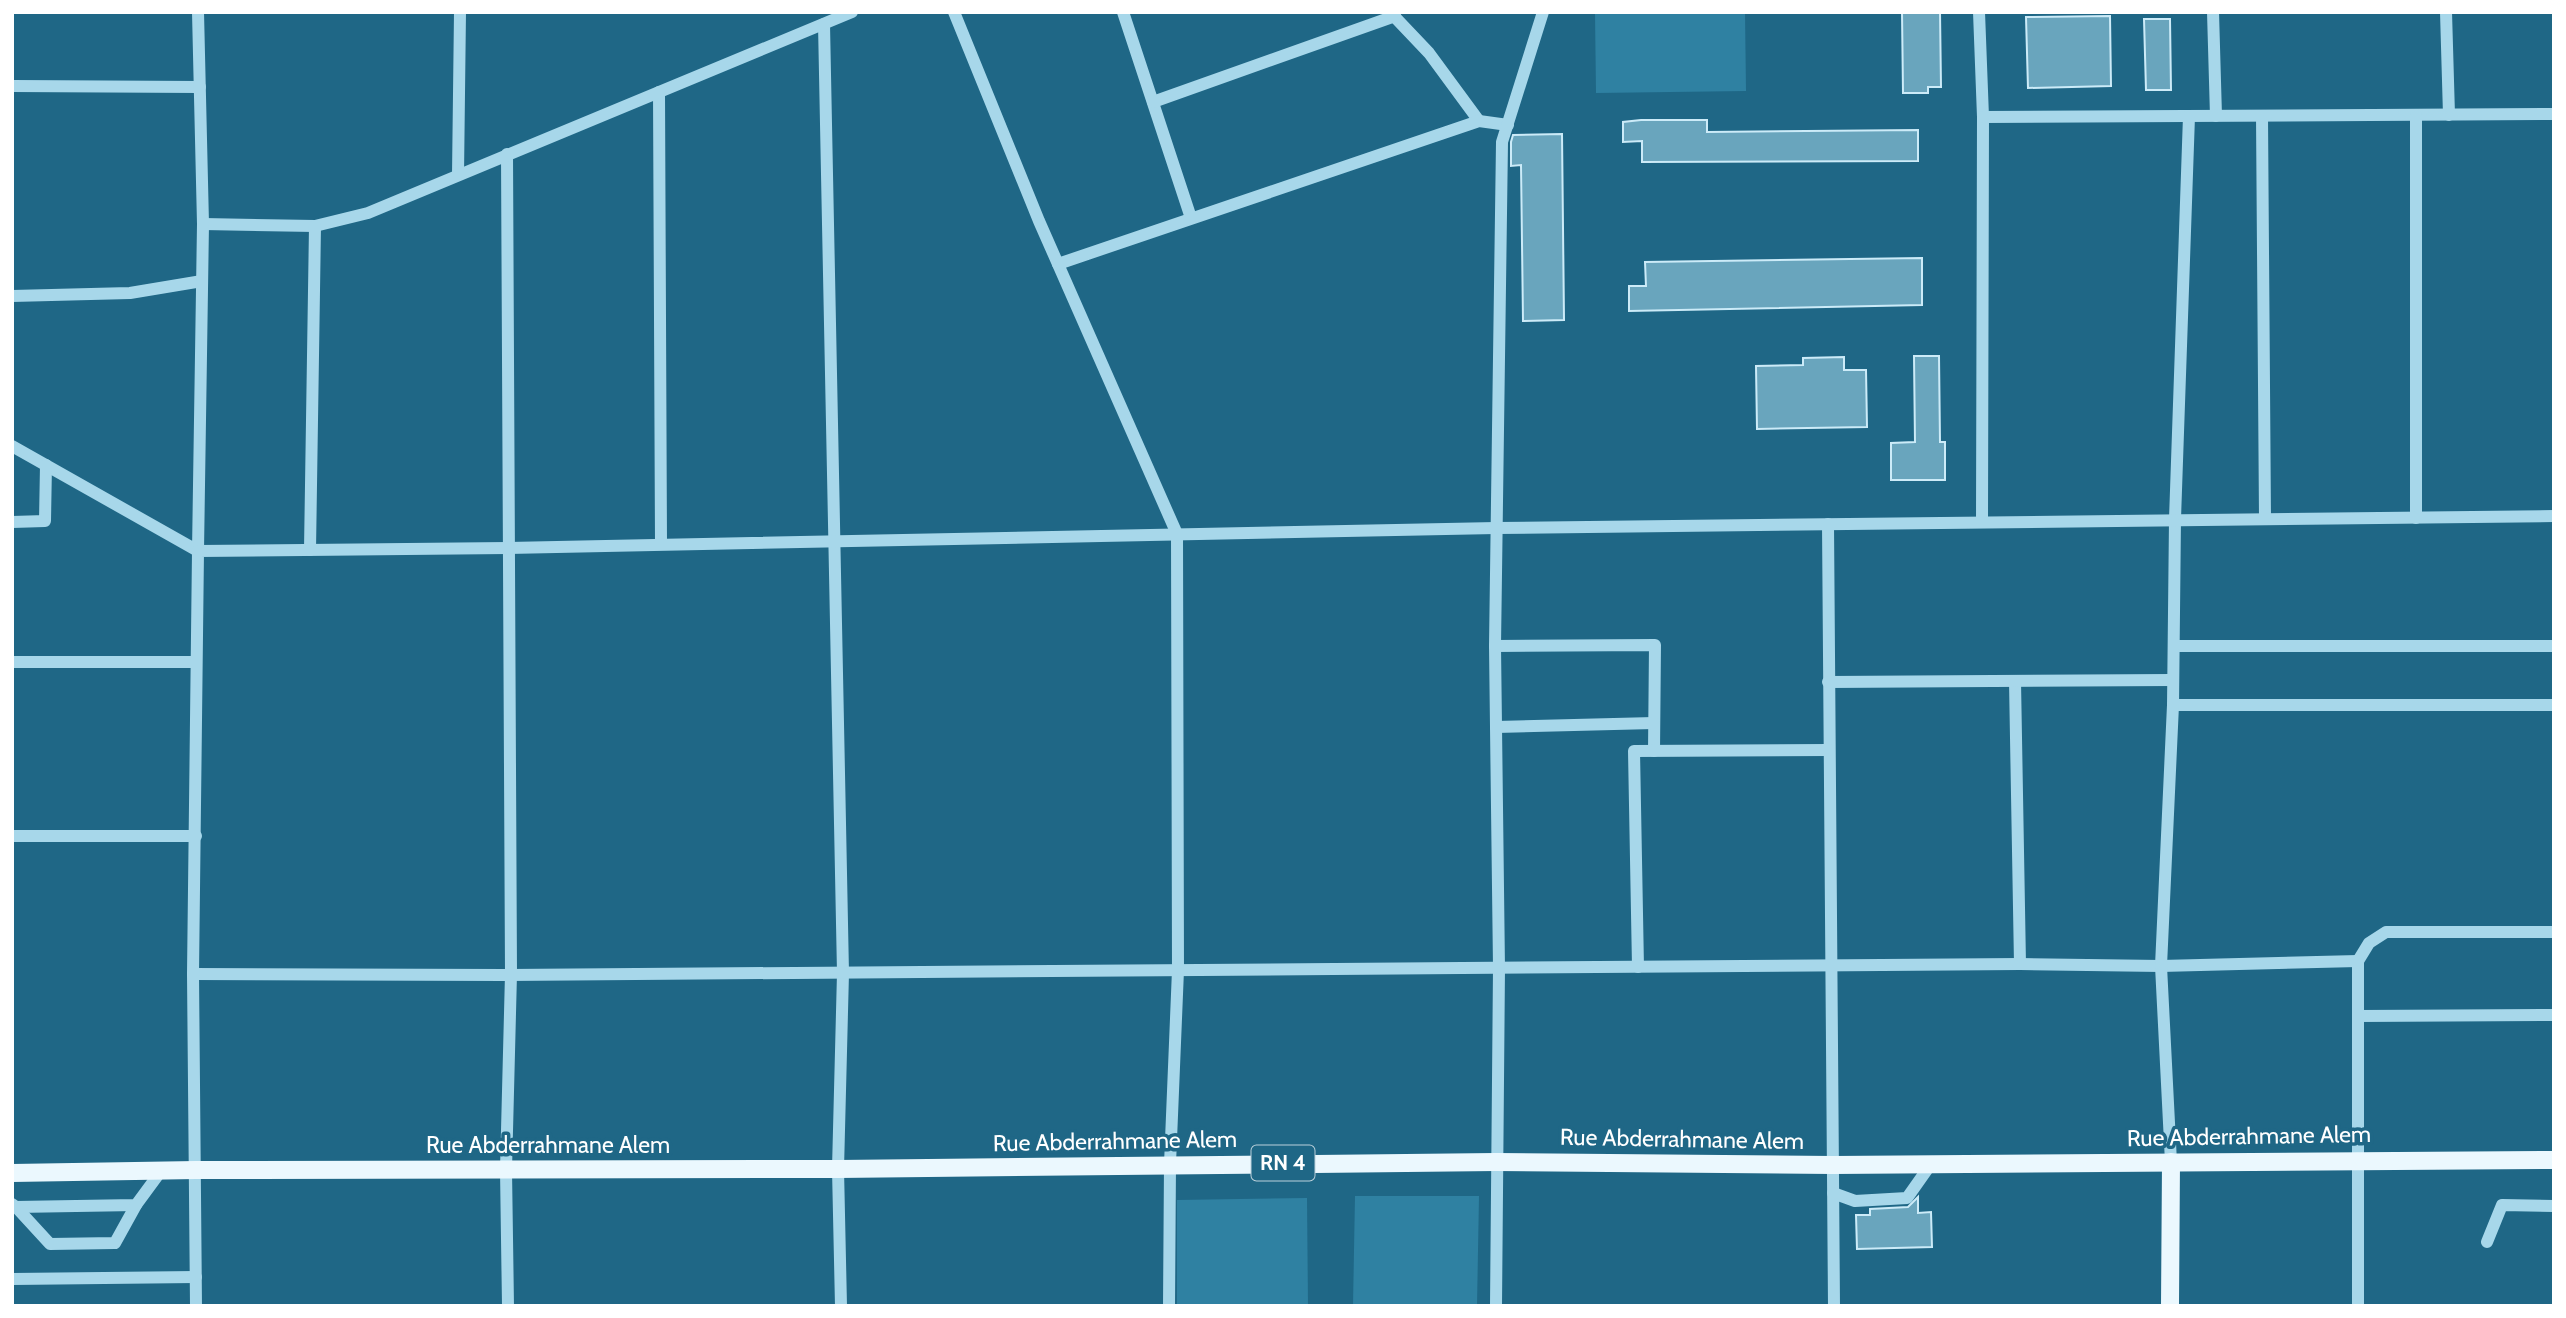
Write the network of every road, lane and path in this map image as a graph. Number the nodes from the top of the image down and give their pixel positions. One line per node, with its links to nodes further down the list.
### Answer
1 (198, 12): 13 (street)
2 (460, 12): 26 (street)
3 (852, 12): 11 (street)
4 (954, 12): 30 (street)
5 (1123, 12): 15 (street)
6 (1543, 12): 24 (street)
7 (1979, 12): 22 (street)
8 (2213, 12): 20 (street)
9 (2446, 12): 18 (street)
10 (1393, 14): 15 (street); 23 (street)
11 (824, 23): 14 (street); 44 (street)
12 (12, 86): 13 (street)
13 (200, 87): 28 (street)
14 (659, 92): 25 (street); 45 (street)
15 (1153, 102): 27 (street)
16 (2554, 114): 18 (street)
17 (2416, 115): 18 (street); 21 (street); 36 (street)
18 (2449, 115)
19 (2189, 116): 20 (street); 22 (street); 37 (street)
20 (2216, 116): 21 (street)
21 (2262, 116): 38 (street)
22 (1983, 117): 40 (street)
23 (1479, 121): 24 (street); 27 (street)
24 (1508, 125): 42 (street)
25 (508, 154): 26 (street); 46 (street)
26 (458, 175): 29 (street)
27 (1191, 218): 30 (street)
28 (203, 224): 29 (street); 31 (street)
29 (316, 226): 47 (street)
30 (1058, 264): 43 (street)
31 (202, 281): 32 (street); 48 (street)
32 (12, 296)
33 (12, 446): 34 (street)
34 (46, 465): 39 (street); 48 (street)
35 (2554, 516): 36 (street)
36 (2416, 518): 38 (street)
37 (2175, 519): 38 (street); 40 (street); 50 (street)
38 (2265, 519)
39 (12, 522)
40 (1982, 522): 41 (street)
41 (1828, 524): 42 (street); 56 (street)
42 (1496, 528): 43 (street); 49 (street)
43 (1177, 534): 44 (street); 72 (street)
44 (834, 540): 45 (street); 73 (street)
45 (661, 544): 46 (street)
46 (508, 548): 47 (street); 75 (street)
47 (310, 550): 48 (street)
48 (198, 551): 53 (street)
49 (1495, 646): 59 (street); 60 (street)
50 (2174, 646): 51 (street); 54 (street)
51 (2554, 646)
52 (12, 662): 53 (street)
53 (195, 662): 64 (street)
54 (2174, 680): 55 (street); 57 (street)
55 (2015, 681): 56 (street); 67 (street)
56 (1828, 682): 61 (street)
57 (2173, 705): 58 (street); 69 (street)
58 (2554, 705)
59 (1654, 723): 60 (street); 62 (street)
60 (1496, 727): 71 (street)
61 (1829, 750): 62 (street); 68 (street)
62 (1654, 751): 70 (street)
63 (12, 836): 64 (street)
64 (196, 836): 74 (street)
65 (2554, 932): 66 (street)
66 (2358, 961): 69 (street); 77 (street)
67 (2020, 964): 68 (street); 69 (street)
68 (1833, 965): 70 (street); 84 (street)
69 (2161, 966): 81 (street)
70 (1638, 967): 71 (street)
71 (1499, 968): 72 (street); 80 (street)
72 (1178, 970): 73 (street); 82 (street)
73 (843, 972): 75 (street); 85 (street)
74 (193, 974): 75 (street); 86 (street)
75 (511, 974): 87 (street)
76 (2554, 1015): 77 (street)
77 (2358, 1016): 78 (street)
78 (2357, 1159): 79 (main road, Rue Abderrahmane Alem / RN 4); 81 (main road, Rue Abderrahmane Alem / RN 4); 104 (street)
79 (2554, 1160)
80 (1496, 1162): 82 (main road, Rue Abderrahmane Alem / RN 4); 84 (main road, Rue Abderrahmane Alem / RN 4); 101 (street)
81 (2171, 1162): 83 (main road, Rue Abderrahmane Alem / RN 4); 103 (main road)
82 (1170, 1164): 85 (main road, Rue Abderrahmane Alem / RN 4); 100 (street)
83 (1931, 1164): 84 (main road, Rue Abderrahmane Alem / RN 4); 90 (street)
84 (1833, 1165): 90 (street)
85 (838, 1169): 87 (main road, Rue Abderrahmane Alem / RN 4); 99 (street)
86 (196, 1170): 87 (main road, Rue Abderrahmane Alem / RN 4); 88 (main road, Rue Abderrahmane Alem / RN 4); 95 (street)
87 (506, 1170): 98 (street)
88 (161, 1171): 89 (main road, Rue Abderrahmane Alem / RN 4); 92 (street)
89 (12, 1173)
90 (1833, 1193): 102 (street)
91 (14, 1205): 92 (street); 92 (street)
92 (136, 1205)
93 (2554, 1206): 94 (street)
94 (2487, 1242)
95 (196, 1277): 96 (street); 97 (street)
96 (12, 1279)
97 (196, 1306)
98 (508, 1306)
99 (841, 1306)
100 (1169, 1306)
101 (1496, 1306)
102 (1834, 1306)
103 (2170, 1306)
104 (2358, 1306)

